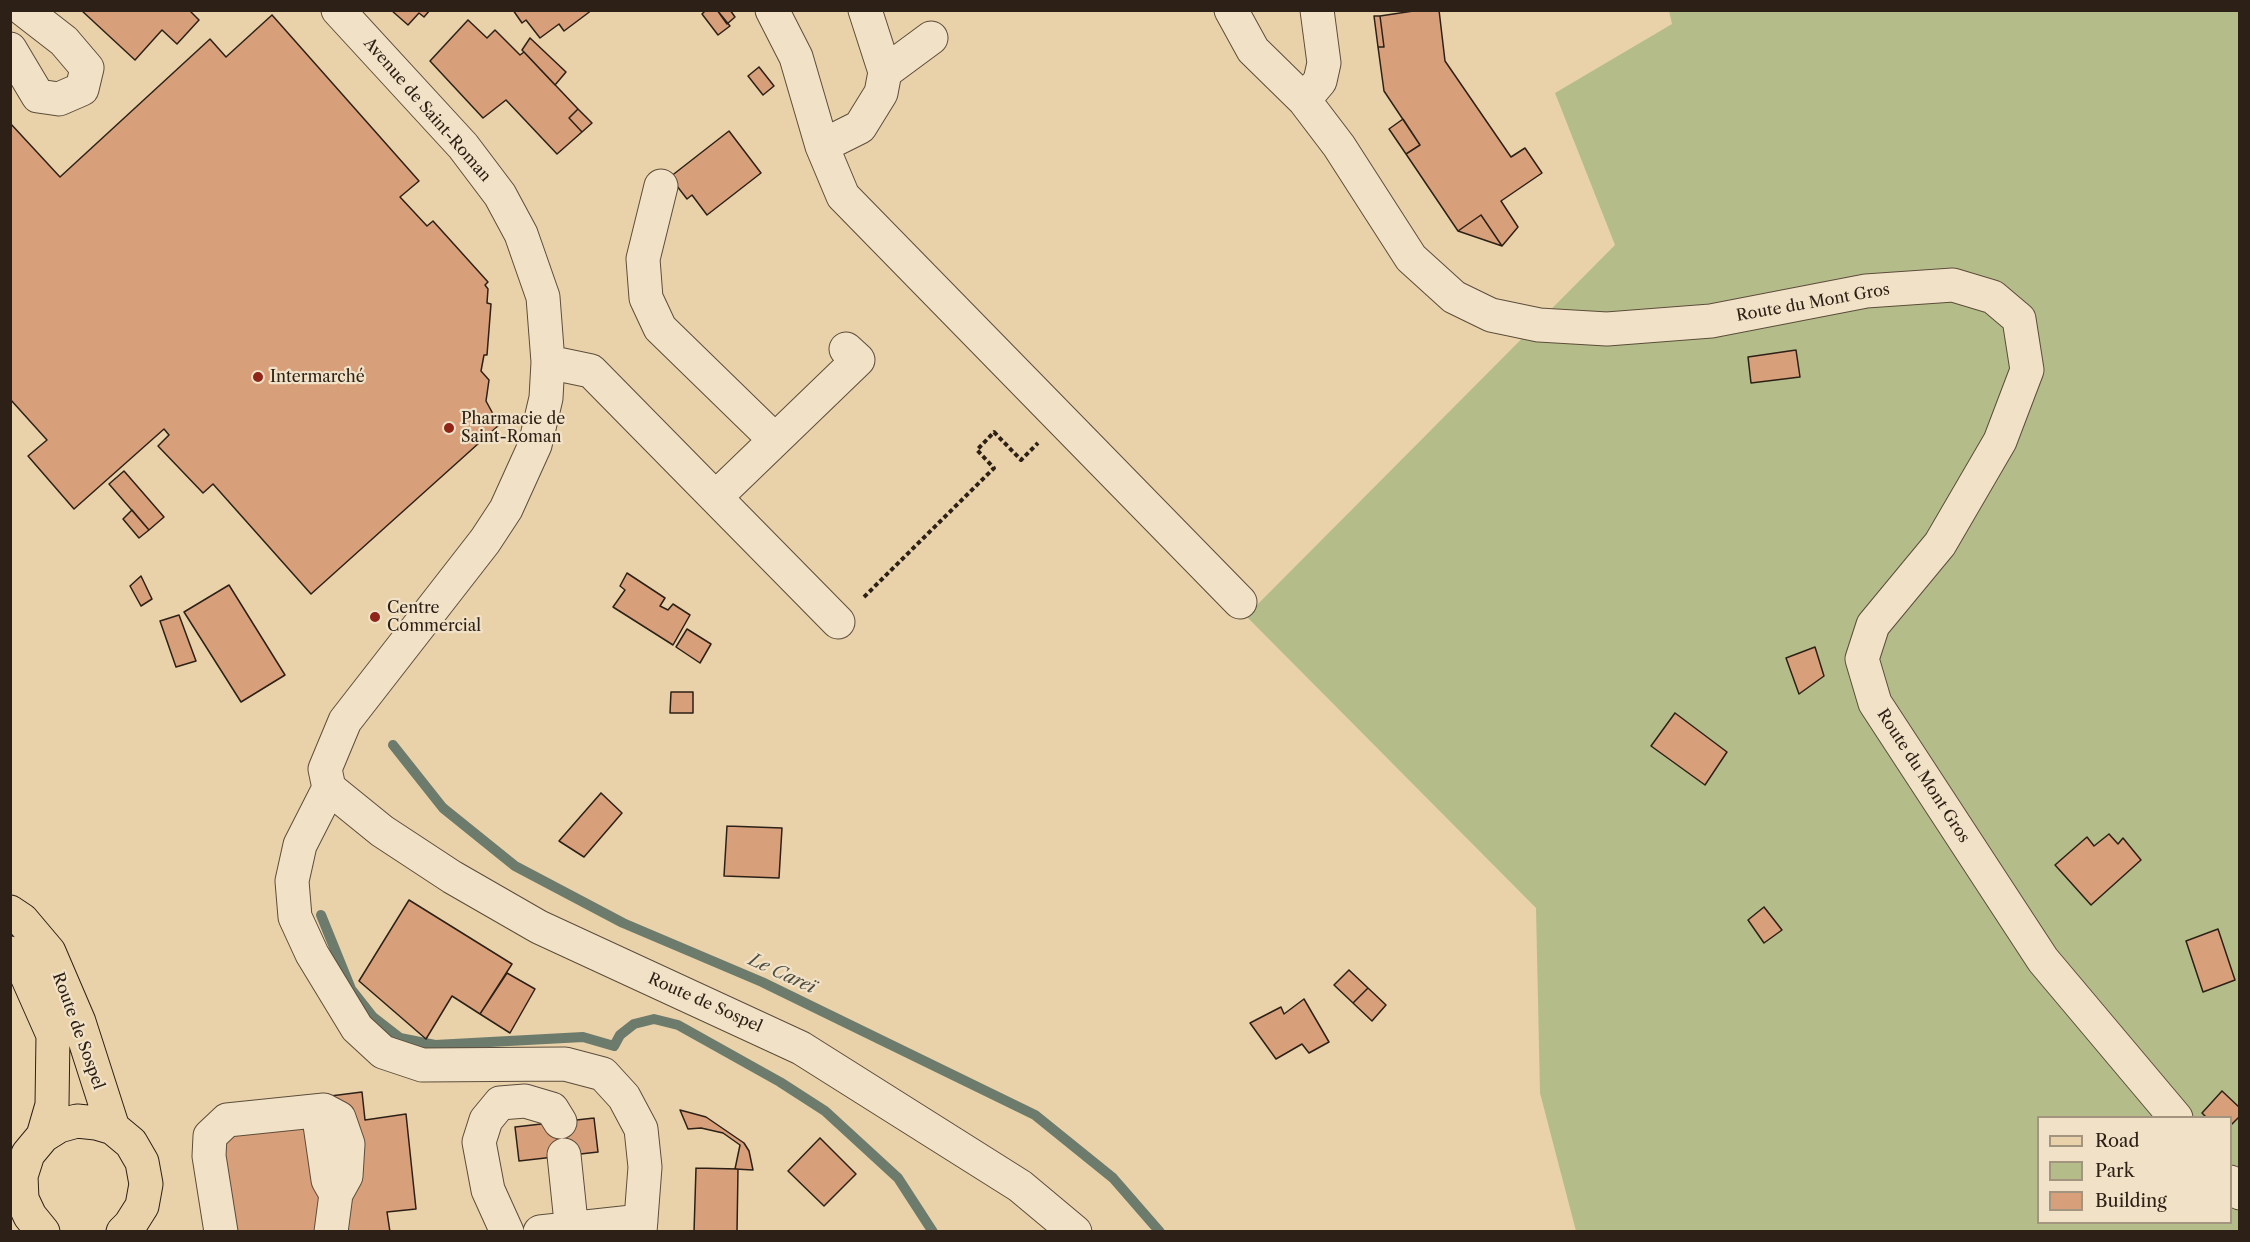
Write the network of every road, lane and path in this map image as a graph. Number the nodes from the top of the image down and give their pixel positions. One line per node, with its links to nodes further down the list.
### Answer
1 (24, 10): 8 (street)
2 (338, 10): 14 (street, Avenue de Saint-Roman)
3 (772, 10): 11 (street)
4 (865, 10): 9 (street)
5 (1231, 10): 10 (street, Route du Mont Gros)
6 (1317, 10): 10 (street)
7 (931, 38): 9 (street)
8 (10, 49)
9 (885, 72): 11 (street)
10 (1304, 100): 23 (street, Route du Mont Gros)
11 (822, 146): 15 (street)
12 (661, 186): 16 (street)
13 (846, 349): 16 (street)
14 (548, 362): 17 (street); 20 (street, Avenue de Saint-Roman)
15 (1062, 420): 18 (street); 19 (path)
16 (775, 440): 17 (street)
17 (716, 497): 19 (street)
18 (1240, 602)
19 (838, 622)
20 (328, 788): 29 (street); 36 (street, Route de Sospel)
21 (10, 912): 25 (main road, Route de Sospel)
22 (10, 953): 26 (main road, Route de Sospel)
23 (2174, 1116)
24 (561, 1122): 35 (street)
25 (113, 1128): 26 (main road); 30 (main road)
26 (43, 1136): 28 (main road)
27 (564, 1155): 31 (street)
28 (16, 1207): 32 (main road)
29 (641, 1226): 31 (street)
30 (128, 1229)
31 (554, 1231)
32 (43, 1232)
33 (221, 1232): 34 (street)
34 (331, 1232)
35 (507, 1232)
36 (1075, 1232)

